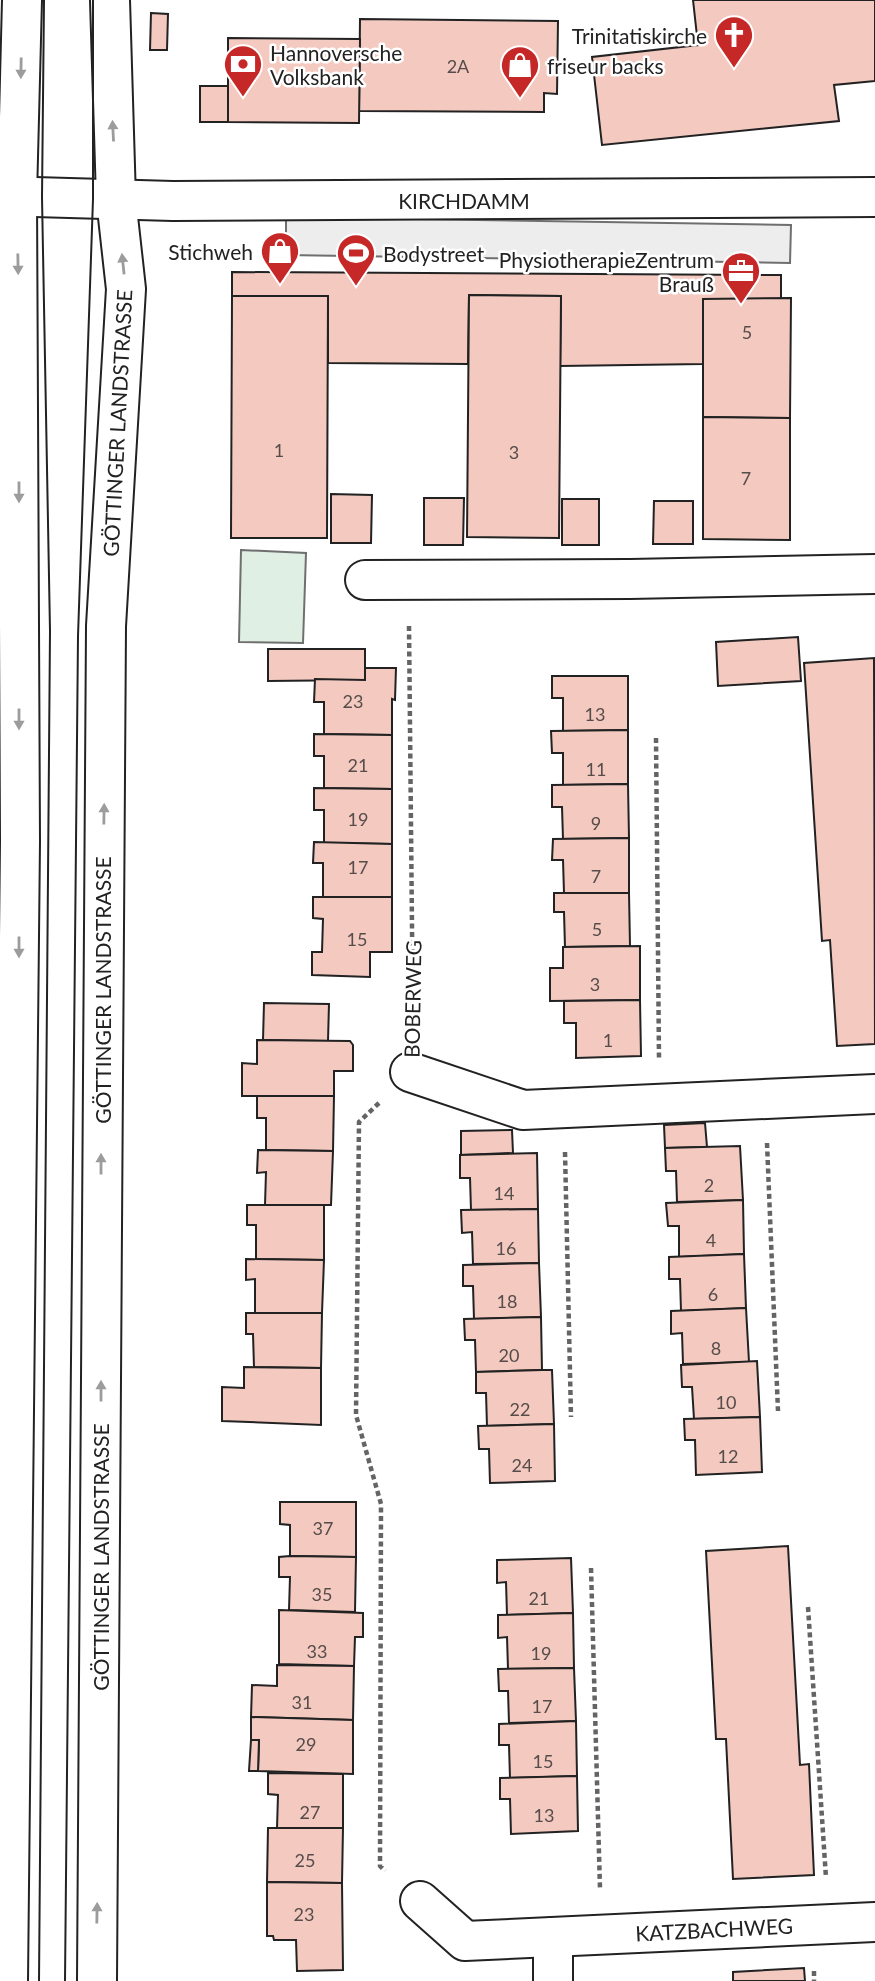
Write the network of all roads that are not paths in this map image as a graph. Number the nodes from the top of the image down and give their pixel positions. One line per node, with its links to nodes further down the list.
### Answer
1 (22, 0): 3 (street, one-way to 3)
2 (110, 0): 4 (street, GÖTTINGER LANDSTRASSE, one-way to 2)
3 (9, 196): 4 (street, KIRCHDAMM); 13 (street, one-way to 13)
4 (116, 200): 5 (street, KIRCHDAMM); 14 (street, GÖTTINGER LANDSTRASSE, one-way to 4)
5 (874, 205)
6 (875, 574): 7 (street)
7 (365, 580)
8 (410, 1072): 9 (street, BOBERWEG)
9 (875, 1094)
10 (421, 1901): 12 (street, KATZBACHWEG)
11 (875, 1922): 12 (street, KATZBACHWEG)
12 (554, 1937): 15 (street)
13 (8, 1981)
14 (97, 1981)
15 (553, 1981)

